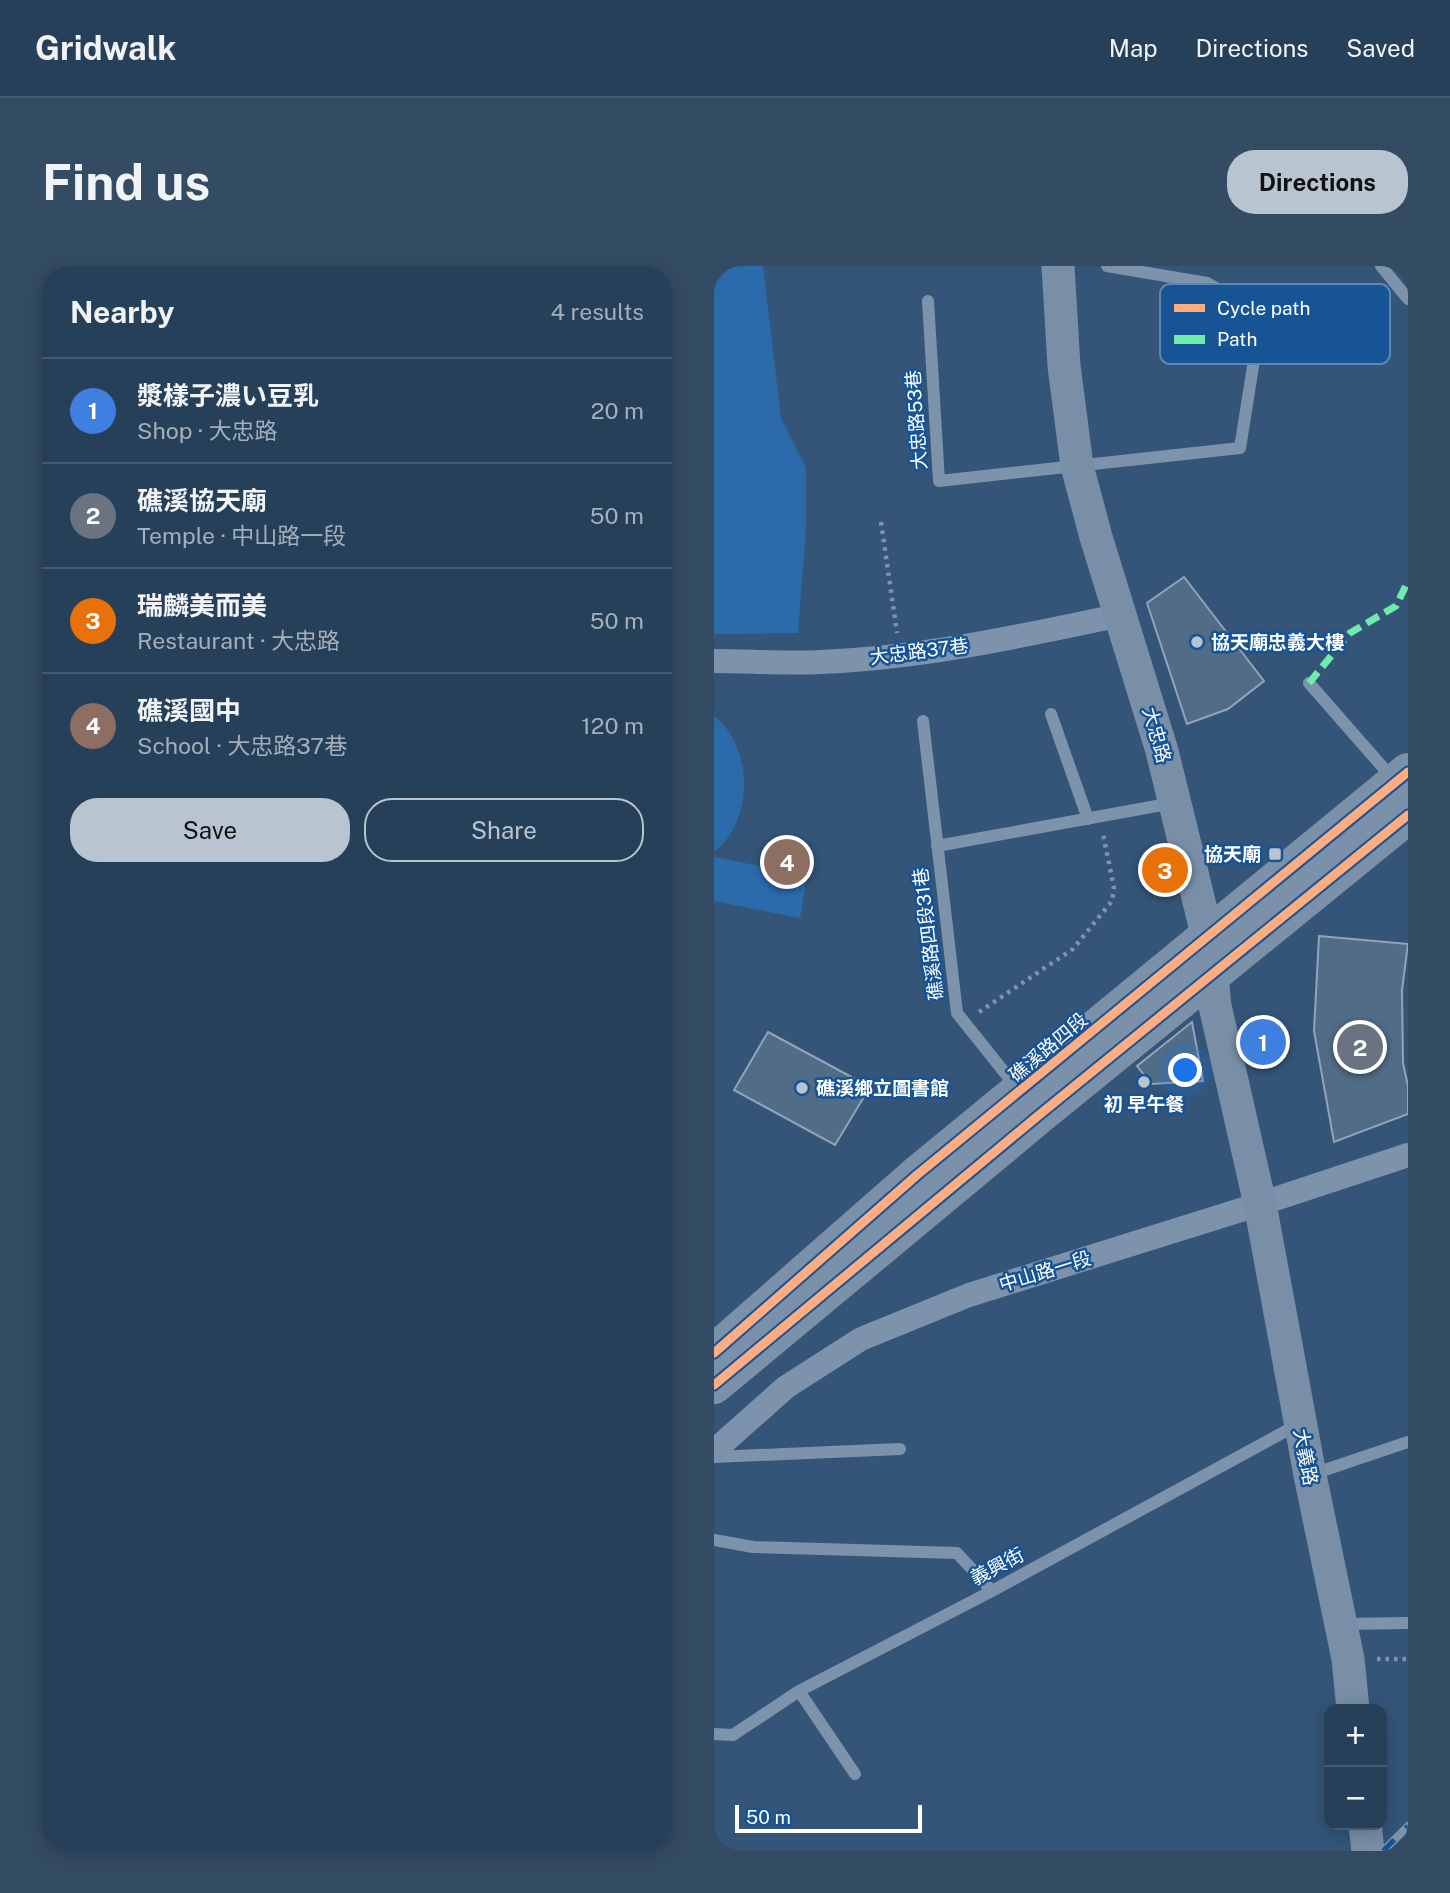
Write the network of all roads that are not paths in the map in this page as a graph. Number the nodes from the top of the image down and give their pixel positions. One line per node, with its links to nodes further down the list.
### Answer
1 (1058, 266): 8 (street, 大忠路)
2 (1107, 266): 4 (lane)
3 (1381, 266): 5 (lane)
4 (1209, 284)
5 (1408, 299)
6 (928, 301): 8 (lane, 大忠路53巷)
7 (1253, 364): 8 (lane)
8 (1077, 466): 9 (street, 大忠路)
9 (1121, 615): 10 (street, 大忠路37巷); 15 (street, 大忠路)
10 (714, 661)
11 (1309, 683): 14 (lane)
12 (1051, 714): 16 (lane)
13 (923, 721): 17 (lane, 礁溪路四段31巷)
14 (1404, 790): 18 (main road, 礁溪路四段); 19 (main road, 礁溪路四段)
15 (1177, 803): 16 (lane); 18 (street, 大忠路)
16 (1094, 818): 17 (lane)
17 (937, 846): 20 (lane, 礁溪路四段31巷)
18 (1208, 937): 19 (street, 大忠路); 20 (main road, 礁溪路四段)
19 (1213, 974): 20 (main road, 礁溪路四段); 22 (street, 大忠路)
20 (1030, 1103): 23 (main road, 礁溪路四段); 24 (main road, 礁溪路四段)
21 (1408, 1155): 22 (street, 中山路一段)
22 (1260, 1205): 25 (street, 大義路); 28 (street, 中山路一段)
23 (714, 1353)
24 (714, 1385)
25 (1300, 1424): 30 (street, 大義路); 32 (lane, 義興街)
26 (1408, 1442): 30 (lane)
27 (900, 1449): 29 (lane)
28 (714, 1451)
29 (714, 1457)
30 (1310, 1475): 34 (street, 大義路)
31 (714, 1540): 32 (lane)
32 (992, 1591): 35 (lane, 義興街)
33 (1408, 1623): 34 (lane)
34 (1341, 1624): 36 (street, 大義路)
35 (799, 1690): 37 (lane, 義興街); 38 (lane)
36 (1352, 1704)
37 (714, 1734)
38 (855, 1774)
39 (1366, 1830): 40 (street)
40 (1368, 1851)

